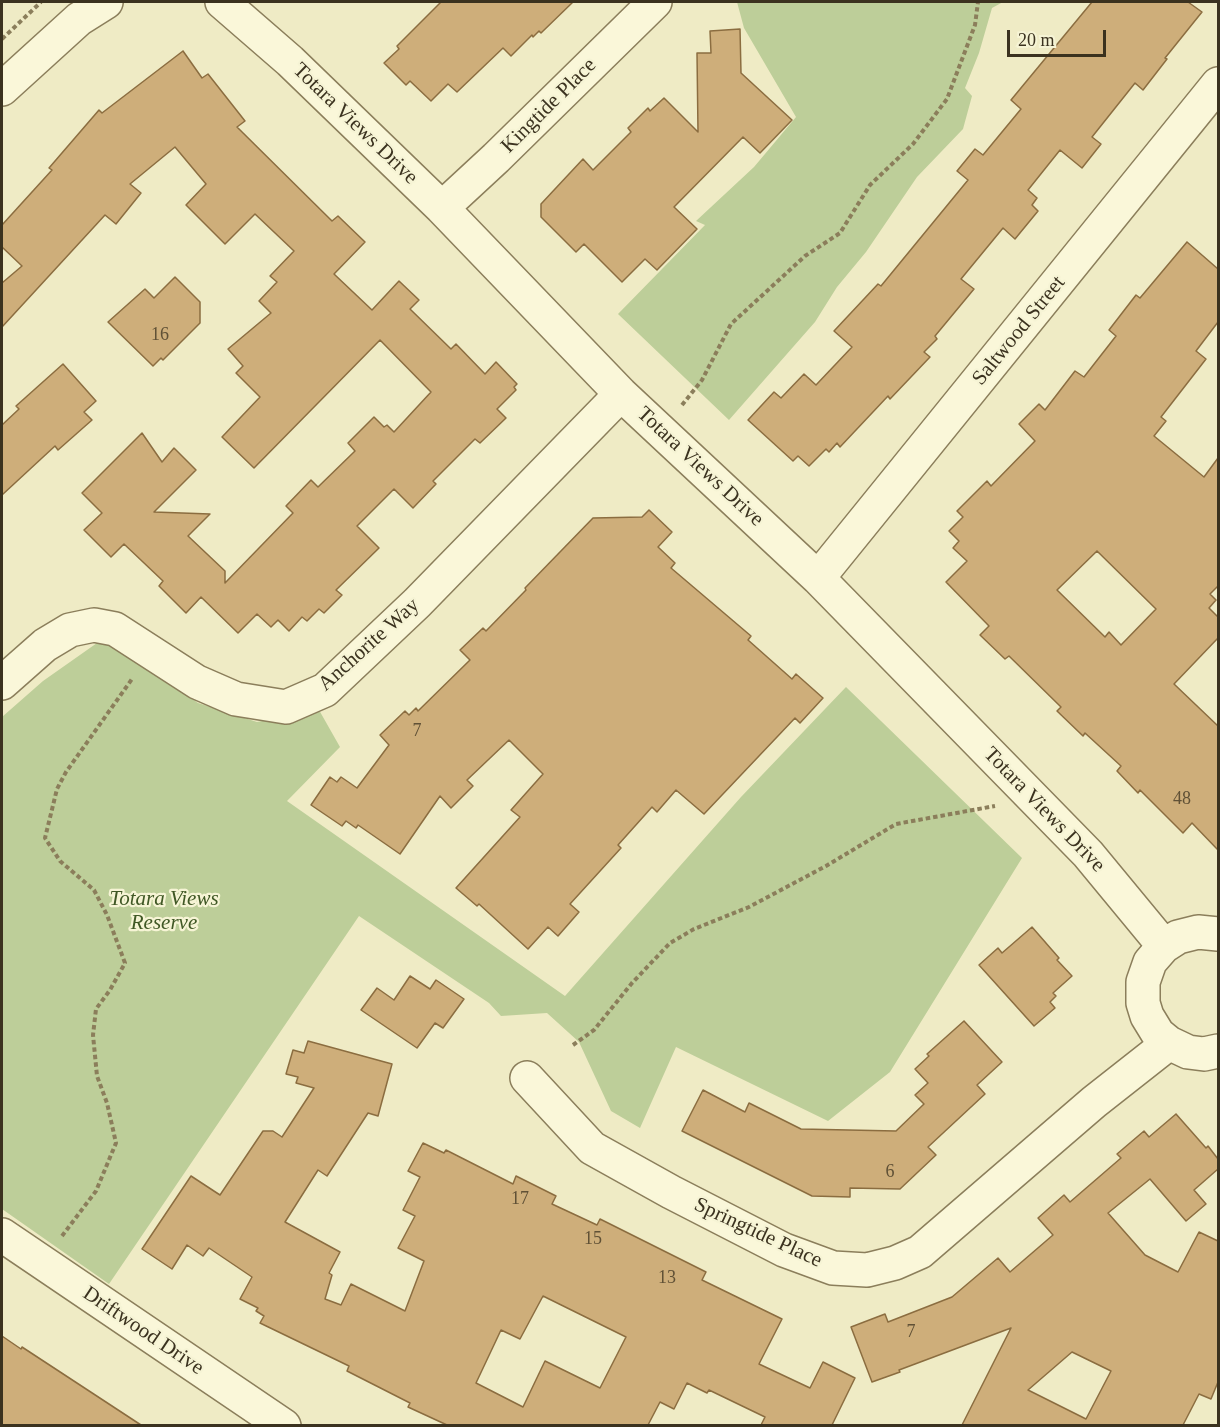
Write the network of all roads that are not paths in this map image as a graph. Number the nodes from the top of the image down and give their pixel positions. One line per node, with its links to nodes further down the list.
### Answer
1 (106, 2): 5 (street)
2 (222, 2): 6 (street, Totara Views Drive)
3 (655, 2): 6 (street, Kingtide Place)
4 (1218, 84): 8 (street, Saltwood Street)
5 (2, 88)
6 (442, 208): 7 (street, Totara Views Drive)
7 (621, 394): 8 (street, Totara Views Drive); 9 (street, Anchorite Way)
8 (818, 578): 11 (street, Totara Views Drive)
9 (2, 683)
10 (1218, 934): 11 (street)
11 (1164, 946): 12 (street)
12 (1168, 1043): 13 (street); 14 (street, Springtide Place)
13 (1218, 1051)
14 (527, 1078)
15 (2, 1236): 16 (street, Driftwood Drive)
16 (284, 1425)

